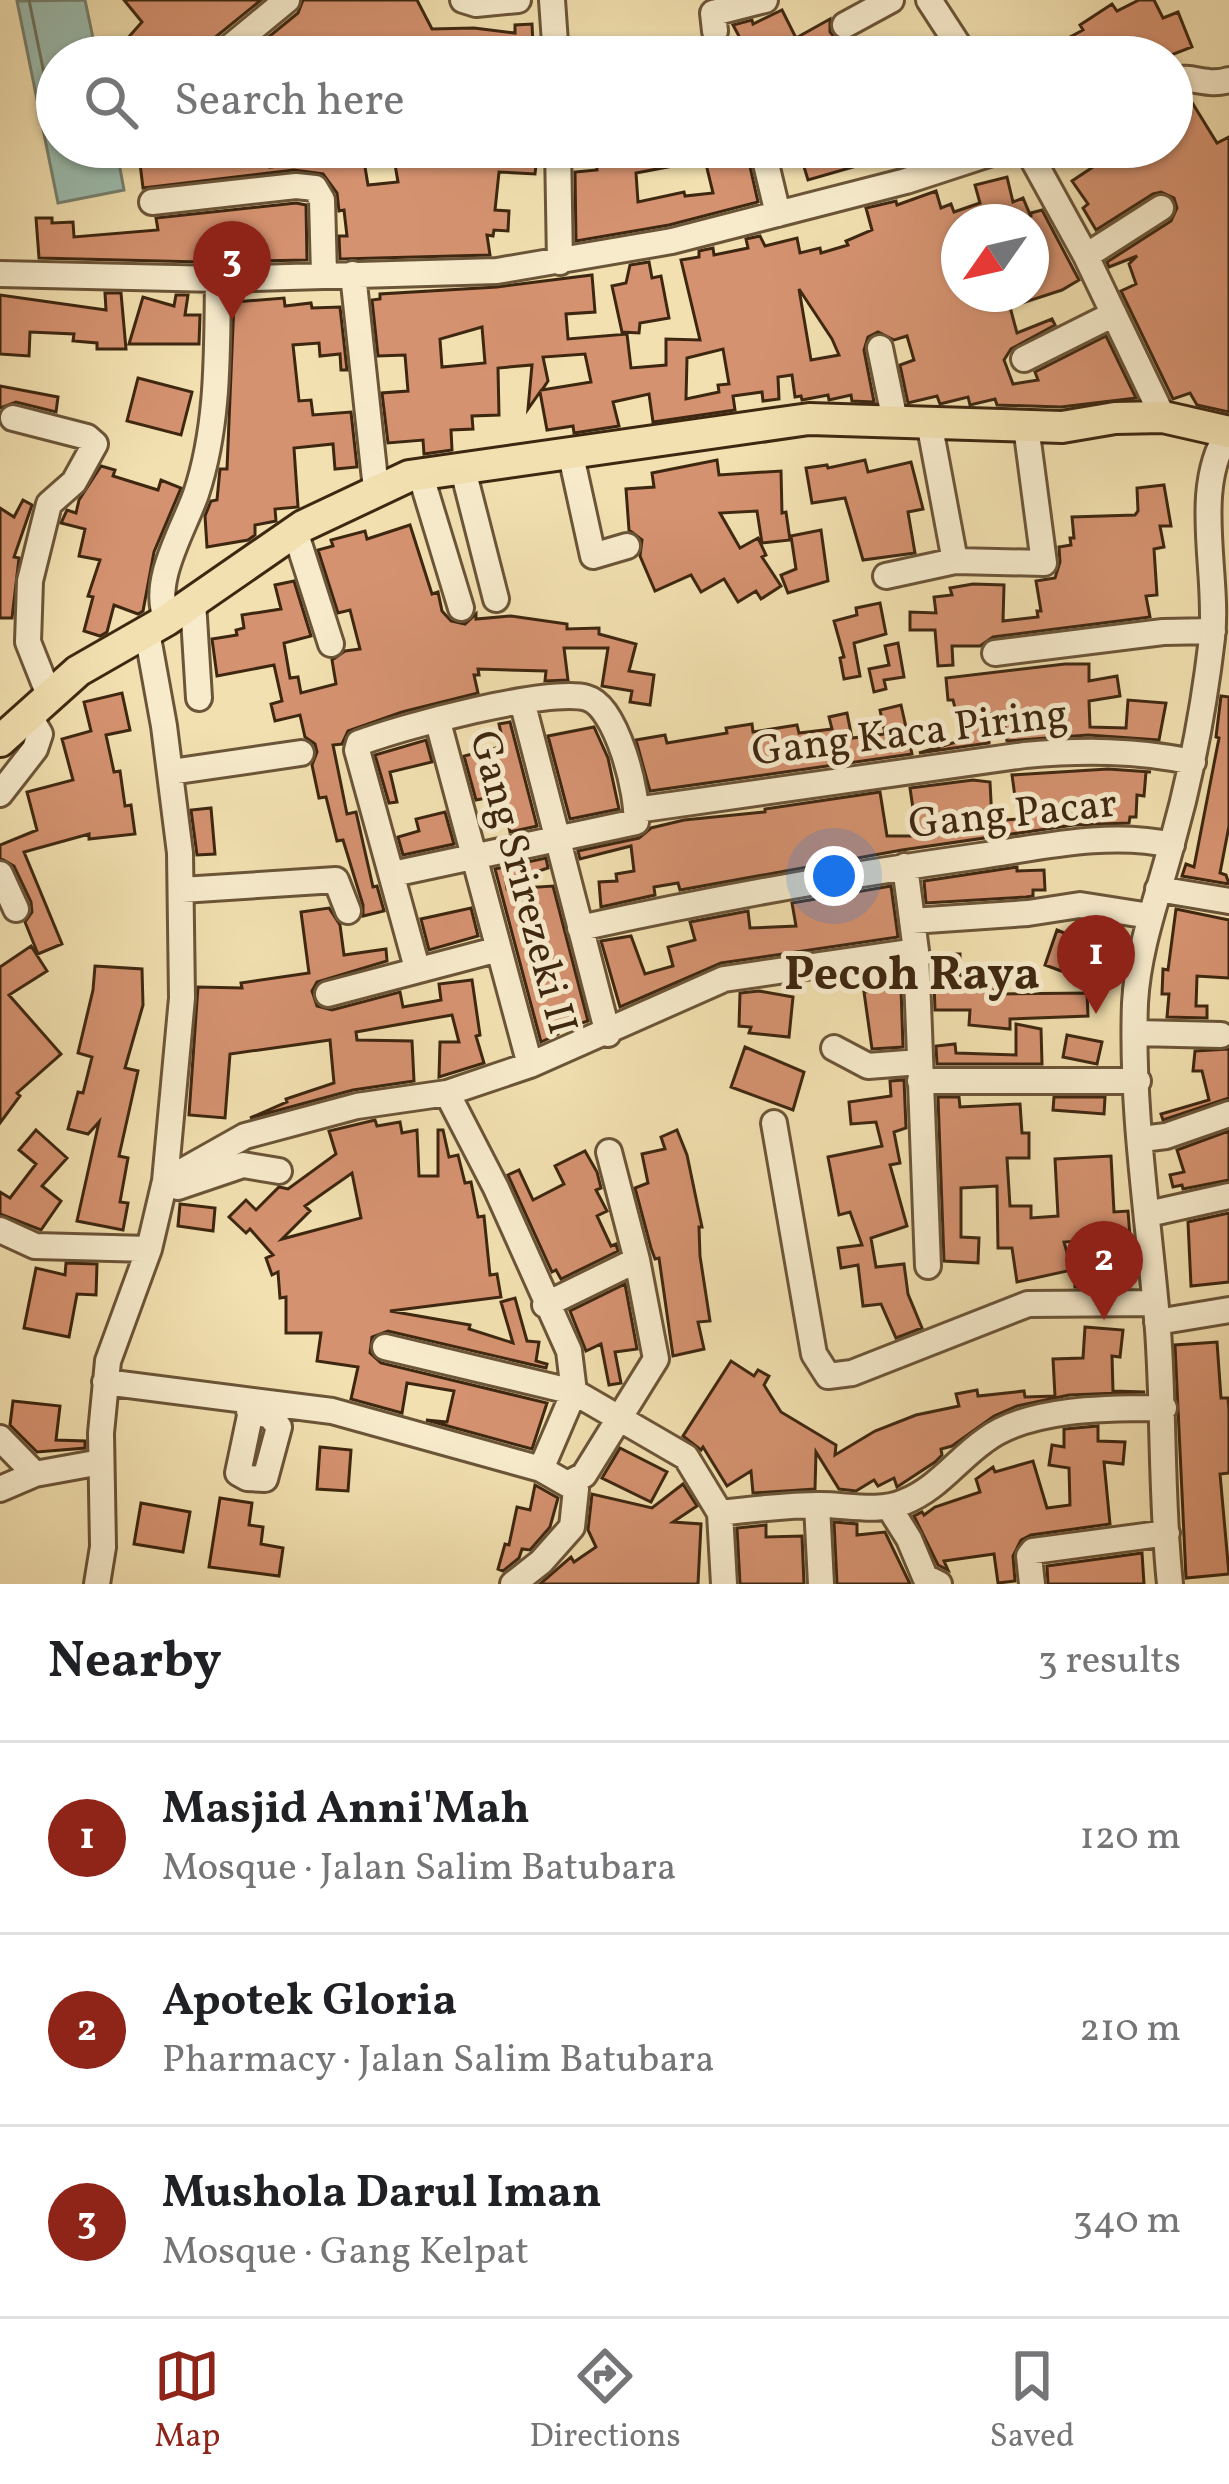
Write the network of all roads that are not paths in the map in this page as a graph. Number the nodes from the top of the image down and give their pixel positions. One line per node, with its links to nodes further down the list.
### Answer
1 (463, 0): 2 (street)
2 (518, 0)
3 (552, 0): 11 (street)
4 (765, 0): 9 (street)
5 (891, 0): 8 (street)
6 (929, 0): 12 (street)
7 (278, 3): 10 (street)
8 (844, 25)
9 (715, 31)
10 (241, 36)
11 (555, 36)
12 (952, 36)
13 (1193, 79): 14 (street)
14 (1229, 80)
15 (558, 168): 23 (street)
16 (767, 168): 21 (street)
17 (946, 168): 21 (street)
18 (1037, 168): 22 (street)
19 (152, 202): 25 (street)
20 (1161, 208): 22 (street)
21 (778, 214): 23 (street)
22 (1086, 256): 28 (street)
23 (560, 262): 26 (street)
24 (0, 274): 27 (street)
25 (325, 274): 26 (street); 27 (street)
26 (353, 274): 40 (street)
27 (218, 279): 47 (street)
28 (1114, 314): 30 (street); 31 (street)
29 (880, 348): 33 (street)
30 (1024, 359)
31 (1163, 417): 35 (main road); 36 (main road)
32 (14, 418): 53 (street)
33 (895, 422): 34 (main road); 37 (main road)
34 (929, 422): 35 (main road); 43 (street)
35 (1026, 426): 43 (street)
36 (1229, 433): 48 (street)
37 (570, 451): 38 (main road); 42 (street)
38 (463, 466): 39 (main road); 45 (street)
39 (420, 473): 40 (main road); 46 (street)
40 (376, 489): 41 (main road)
41 (295, 531): 47 (main road); 49 (street)
42 (627, 546)
43 (955, 561): 44 (street)
44 (886, 576)
45 (496, 599)
46 (461, 608)
47 (169, 618): 51 (street); 53 (main road); 58 (street)
48 (1218, 641): 50 (street); 57 (street)
49 (331, 644)
50 (994, 652)
51 (200, 698)
52 (522, 700): 54 (street); 60 (street); 61 (street)
53 (39, 705): 55 (main road); 59 (street)
54 (438, 722): 63 (street, Gang Srirezeki II); 66 (street)
55 (0, 741)
56 (301, 753): 58 (street)
57 (1193, 762): 60 (street, Gang Kaca Piring); 62 (street)
58 (171, 772): 67 (street)
59 (0, 794)
60 (636, 810): 61 (street, Gang Kaca Piring)
61 (557, 838): 63 (street); 74 (street)
62 (1172, 845): 64 (street, Gang Pacar); 68 (street)
63 (474, 856): 66 (street); 75 (street, Gang Srirezeki II)
64 (904, 866): 73 (street); 74 (street, Gang Pacar)
65 (0, 874): 70 (street)
66 (393, 874): 77 (street)
67 (182, 890): 71 (street); 92 (street)
68 (1159, 890): 69 (street); 72 (street)
69 (1229, 901)
70 (16, 909)
71 (348, 911)
72 (1150, 916): 73 (street); 79 (street)
73 (912, 921): 76 (street)
74 (580, 928): 80 (street)
75 (499, 949): 77 (street); 83 (street, Gang Srirezeki II)
76 (916, 951): 80 (street); 84 (street)
77 (417, 968): 78 (street)
78 (328, 994)
79 (1136, 1033): 81 (street); 85 (street)
80 (608, 1034): 83 (street)
81 (1221, 1035)
82 (834, 1048): 84 (street)
83 (530, 1065): 86 (street)
84 (920, 1072): 85 (street); 98 (street)
85 (1138, 1082): 89 (street)
86 (447, 1094): 92 (street); 99 (street)
87 (1229, 1114): 89 (street)
88 (774, 1123): 101 (street)
89 (1142, 1139): 94 (street)
90 (609, 1152): 97 (street)
91 (279, 1171): 92 (street)
92 (164, 1187): 96 (street)
93 (1229, 1196): 94 (street)
94 (1148, 1214): 101 (street)
95 (0, 1230): 96 (street)
96 (149, 1249): 103 (street)
97 (638, 1260): 99 (street); 107 (street)
98 (928, 1266)
99 (545, 1305): 104 (street)
100 (1229, 1310): 101 (street)
101 (1156, 1313): 105 (street)
102 (385, 1347): 104 (street)
103 (105, 1389): 106 (street); 109 (street); 110 (street)
104 (574, 1392): 107 (street); 110 (street)
105 (1163, 1408): 115 (street); 117 (street)
106 (251, 1411)
107 (620, 1419): 112 (street); 116 (street)
108 (0, 1438): 111 (street)
109 (101, 1462): 111 (street); 118 (street)
110 (541, 1469): 112 (street)
111 (35, 1474): 113 (street)
112 (569, 1483): 119 (street)
113 (0, 1489)
114 (817, 1505): 115 (street); 116 (street); 121 (street)
115 (890, 1507): 122 (street)
116 (720, 1513): 120 (street)
117 (1167, 1533): 123 (street); 124 (street)
118 (98, 1584)
119 (513, 1584)
120 (724, 1584)
121 (821, 1584)
122 (939, 1584)
123 (1032, 1584)
124 (1170, 1584)

